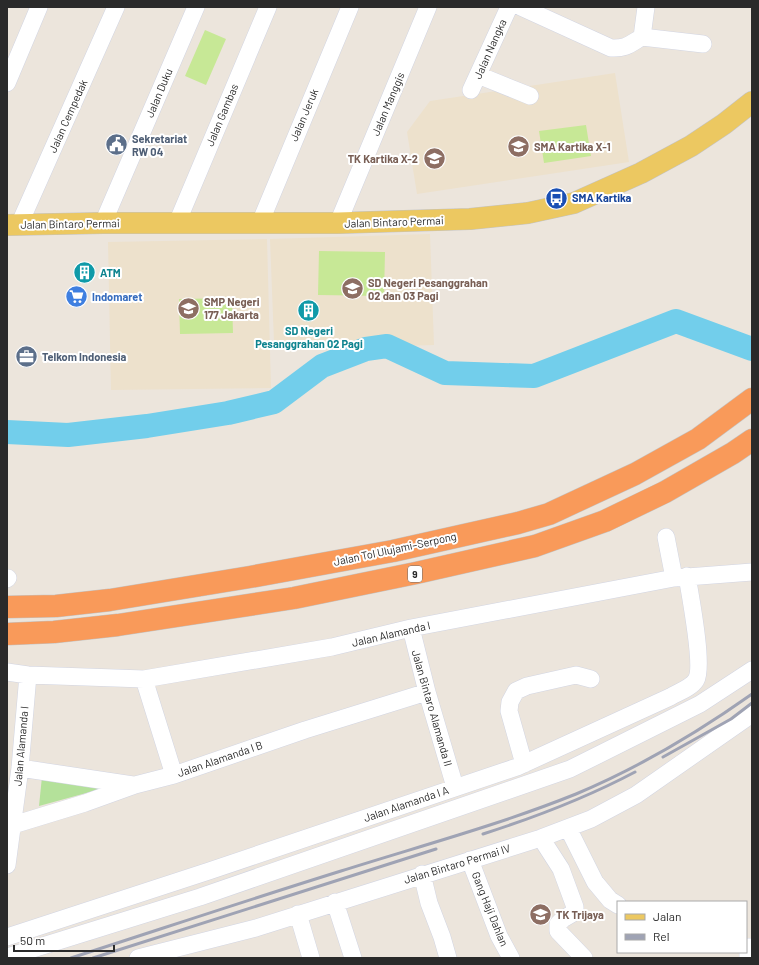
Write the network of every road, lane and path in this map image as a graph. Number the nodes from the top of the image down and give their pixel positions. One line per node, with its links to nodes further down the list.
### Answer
1 (39, 7): 13 (street)
2 (116, 7): 21 (street, Jalan Cempedak)
3 (196, 7): 17 (street, Jalan Duku)
4 (268, 7): 18 (street, Jalan Gambas)
5 (350, 7): 19 (street, Jalan Jeruk)
6 (428, 7): 20 (street, Jalan Manggis)
7 (509, 7): 12 (street, Jalan Nangka)
8 (521, 7): 10 (street)
9 (646, 7): 10 (street)
10 (642, 37): 11 (street)
11 (703, 44)
12 (478, 75): 14 (street, Jalan Nangka); 15 (street)
13 (8, 79)
14 (471, 90)
15 (530, 96)
16 (752, 102): 20 (main road, Jalan Bintaro Permai)
17 (103, 223): 18 (main road, Jalan Bintaro Permai); 21 (main road, Jalan Bintaro Permai)
18 (177, 223): 19 (main road, Jalan Bintaro Permai)
19 (260, 223): 20 (main road, Jalan Bintaro Permai)
20 (338, 223)
21 (13, 225)
22 (752, 399): 27 (highway, Jalan Tol Ulujami–Serpong)
23 (752, 440): 29 (highway, 9)
24 (666, 537): 26 (street, Jalan Alamanda I A)
25 (752, 572): 26 (street, Jalan Alamanda I)
26 (680, 577): 28 (street, Jalan Alamanda I); 37 (street, Jalan Alamanda I A)
27 (7, 607)
28 (411, 628): 33 (street, Jalan Alamanda I); 35 (street, Jalan Bintaro Alamanda II)
29 (7, 634)
30 (752, 670): 54 (street)
31 (7, 672): 32 (street, Jalan Alamanda I)
32 (28, 675): 33 (street, Jalan Alamanda I); 38 (street, Jalan Alamanda I)
33 (144, 679): 39 (street)
34 (591, 679): 37 (street)
35 (427, 692): 39 (street, Jalan Alamanda I B); 41 (street, Jalan Bintaro Alamanda II)
36 (750, 717): 43 (street, Jalan Bintaro Permai IV)
37 (524, 764): 41 (street, Jalan Alamanda I A)
38 (20, 768): 40 (street); 42 (street, Jalan Alamanda I)
39 (174, 775): 40 (street, Jalan Alamanda I B)
40 (135, 785): 42 (street, Jalan Alamanda I B)
41 (455, 787): 51 (street, Jalan Alamanda I A)
42 (13, 825): 46 (street, Jalan Alamanda I)
43 (568, 828): 44 (street, Jalan Bintaro Permai IV); 49 (street)
44 (541, 838): 45 (street, Jalan Bintaro Permai IV); 60 (street)
45 (470, 860): 47 (street, Jalan Bintaro Permai IV); 59 (street, Gang Haji Dahlan)
46 (7, 865)
47 (422, 874): 48 (street, Jalan Bintaro Permai IV); 58 (street)
48 (335, 902): 50 (street, Jalan Bintaro Permai IV); 57 (street)
49 (617, 904)
50 (298, 914): 53 (street, Jalan Bintaro Permai IV); 56 (street)
51 (7, 937)
52 (752, 947): 61 (street)
53 (170, 954): 55 (street, Jalan Bintaro Permai IV)
54 (7, 957)
55 (138, 958)
56 (311, 958)
57 (353, 958)
58 (448, 958)
59 (511, 958)
60 (584, 958)
61 (748, 958)

